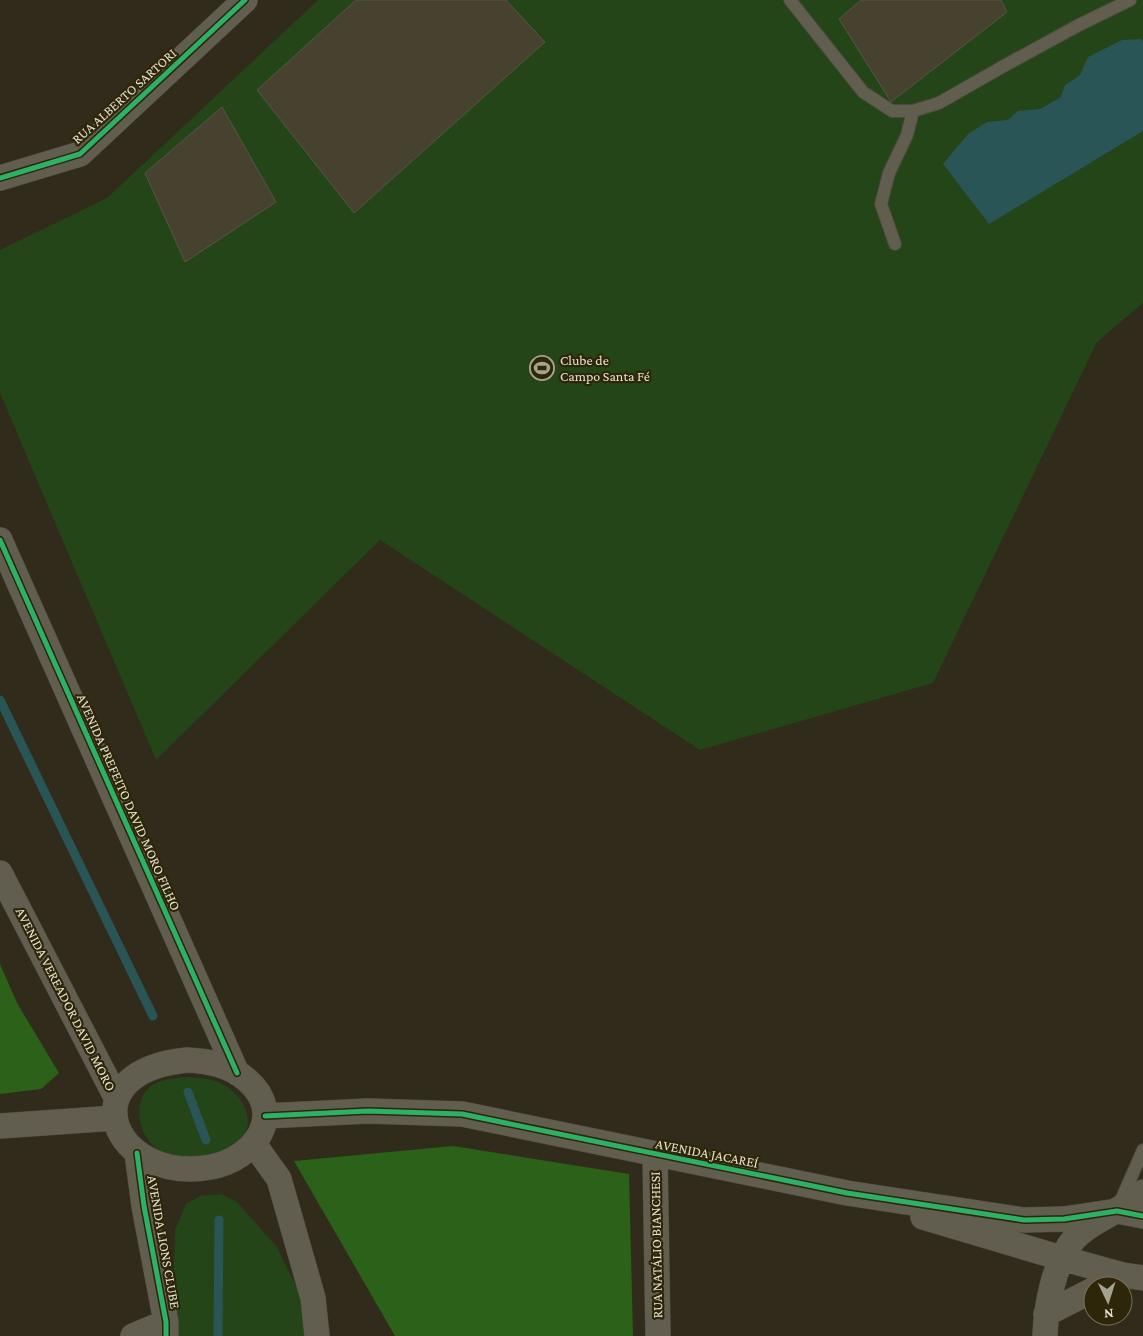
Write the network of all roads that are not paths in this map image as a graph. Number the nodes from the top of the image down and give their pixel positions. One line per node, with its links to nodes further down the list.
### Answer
1 (244, 0): 5 (street, RUA ALBERTO SARTORI)
2 (790, 0): 4 (lane)
3 (1130, 0): 4 (lane)
4 (913, 111): 6 (lane)
5 (0, 178)
6 (895, 244)
7 (0, 540): 9 (street, AVENIDA PREFEITO DAVID MORO FILHO)
8 (0, 873): 10 (street, AVENIDA VEREADOR DAVID MORO)
9 (237, 1073): 10 (street); 11 (street)
10 (116, 1108): 12 (street); 15 (street)
11 (265, 1116): 13 (street); 16 (street, AVENIDA JACAREÍ)
12 (0, 1126)
13 (254, 1144): 15 (street); 27 (street)
14 (1143, 1150): 19 (lane)
15 (137, 1152): 25 (street, AVENIDA LIONS CLUBE)
16 (655, 1154): 18 (street, AVENIDA JACAREÍ); 28 (street, RUA NATÁLIO BIANCHESI)
17 (1143, 1192): 19 (street)
18 (847, 1193): 19 (street, AVENIDA JACAREÍ); 21 (street)
19 (1117, 1211): 20 (street, AVENIDA JACAREÍ); 21 (street)
20 (1143, 1216)
21 (1061, 1258): 22 (street); 24 (street)
22 (1136, 1272)
23 (1083, 1297): 24 (street)
24 (1045, 1325)
25 (166, 1329): 26 (street)
26 (133, 1336)
27 (317, 1336)
28 (658, 1336)

